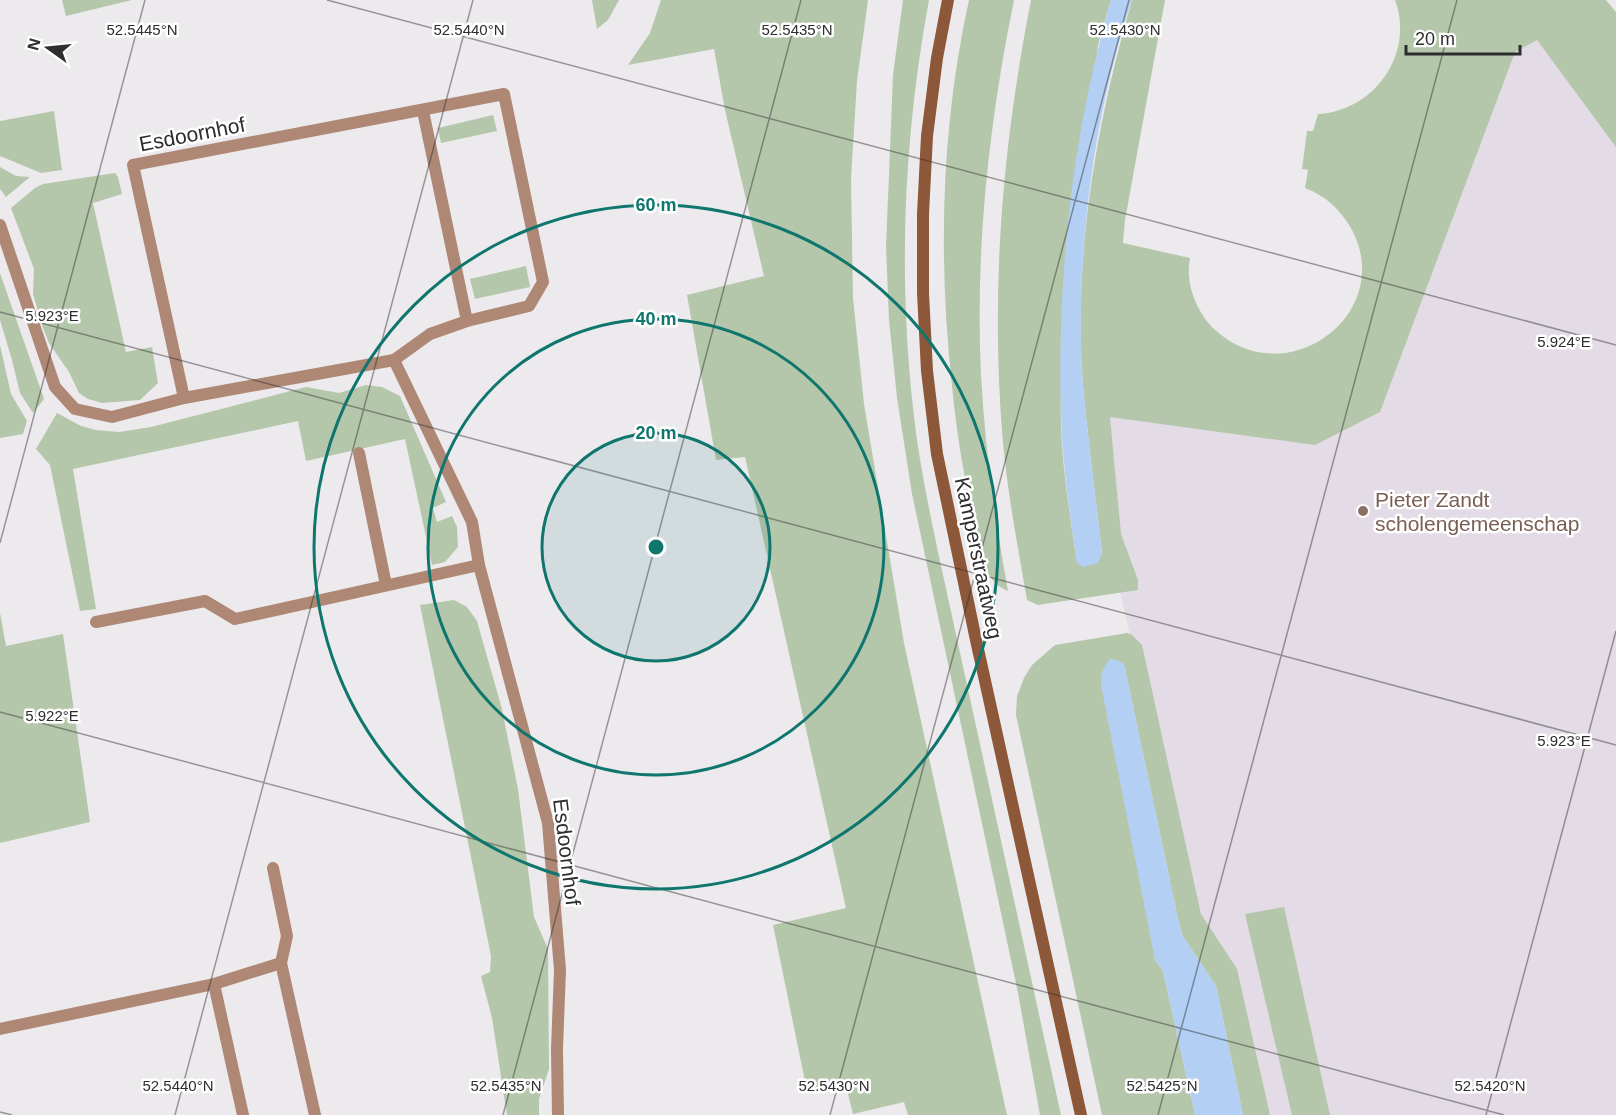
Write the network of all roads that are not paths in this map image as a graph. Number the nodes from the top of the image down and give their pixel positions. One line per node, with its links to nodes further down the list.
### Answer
1 (948, 0): 18 (main road, Kamperstraatweg)
2 (423, 111): 4 (street); 4 (street, Esdoornhof); 6 (street, Esdoornhof)
3 (0, 225): 6 (street, Esdoornhof)
4 (467, 321): 5 (street, Esdoornhof)
5 (394, 360): 6 (street, Esdoornhof); 8 (street, Esdoornhof)
6 (184, 398)
7 (359, 453): 9 (street)
8 (480, 565): 9 (street); 17 (street, Esdoornhof)
9 (386, 585): 10 (street)
10 (96, 622)
11 (273, 868): 12 (street)
12 (282, 963): 13 (street); 16 (street)
13 (214, 984): 14 (street); 15 (street)
14 (0, 1029)
15 (243, 1115)
16 (315, 1115)
17 (558, 1115)
18 (1081, 1115)

